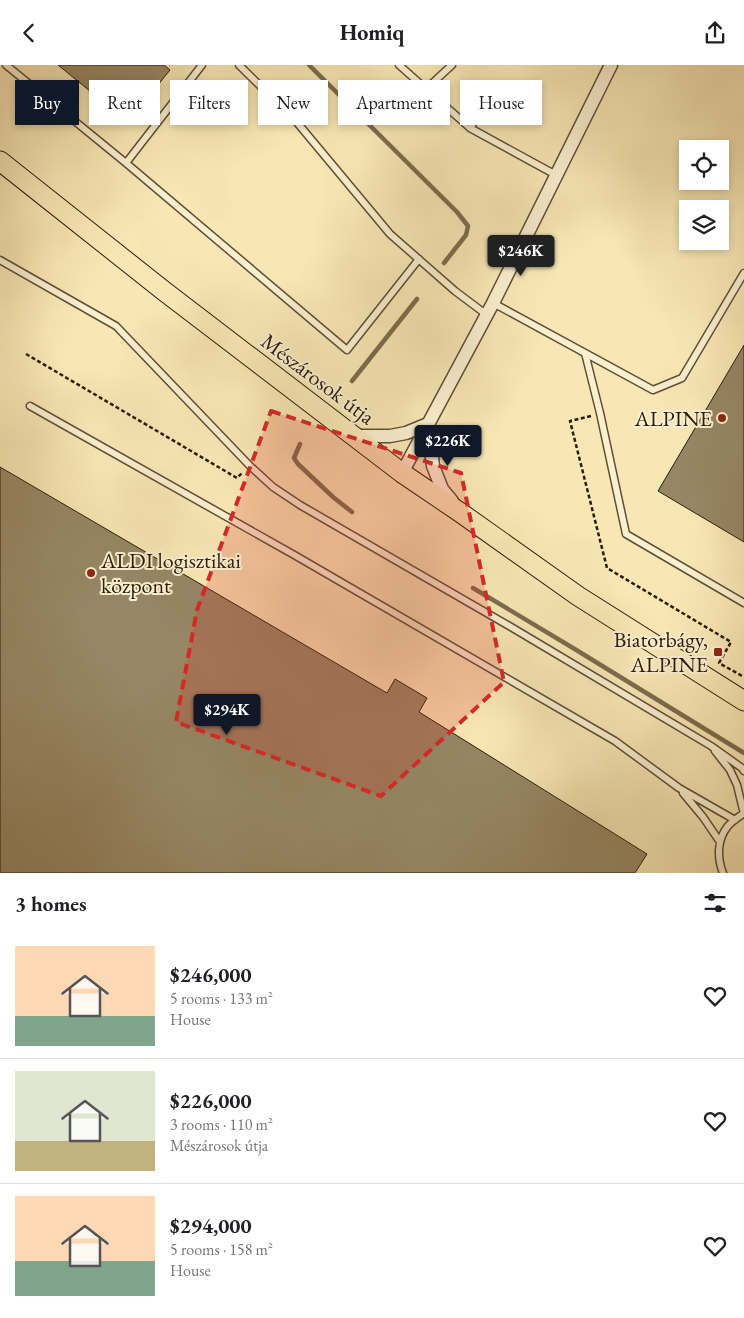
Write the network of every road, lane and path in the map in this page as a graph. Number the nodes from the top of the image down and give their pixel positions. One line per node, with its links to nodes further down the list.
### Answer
1 (6, 65): 13 (lane)
2 (202, 65): 13 (lane)
3 (239, 65): 15 (lane)
4 (399, 65): 7 (lane)
5 (452, 65): 8 (lane)
6 (612, 65): 14 (street)
7 (416, 80)
8 (436, 80)
9 (450, 110): 11 (lane)
10 (472, 125): 11 (lane)
11 (470, 128): 14 (lane)
12 (0, 161): 23 (main road, Mészárosok útja)
13 (126, 163): 15 (lane)
14 (556, 175): 18 (street)
15 (419, 259): 19 (lane)
16 (0, 260): 28 (lane)
17 (744, 273): 20 (lane)
18 (493, 303): 19 (street); 20 (lane)
19 (487, 315): 22 (street)
20 (585, 353): 26 (lane)
21 (30, 407): 30 (lane)
22 (428, 424): 23 (street); 24 (street); 25 (street)
23 (354, 437): 24 (main road, Mészárosok útja)
24 (402, 473): 25 (main road, Mészárosok útja)
25 (461, 513): 27 (main road, Mészárosok útja)
26 (744, 603)
27 (744, 701)
28 (711, 746): 29 (lane); 31 (lane)
29 (744, 771)
30 (679, 788): 32 (lane); 33 (lane)
31 (744, 814): 32 (lane)
32 (735, 820): 33 (lane)
33 (720, 842): 34 (lane)
34 (719, 865): 35 (lane); 36 (lane)
35 (717, 873)
36 (723, 873)

